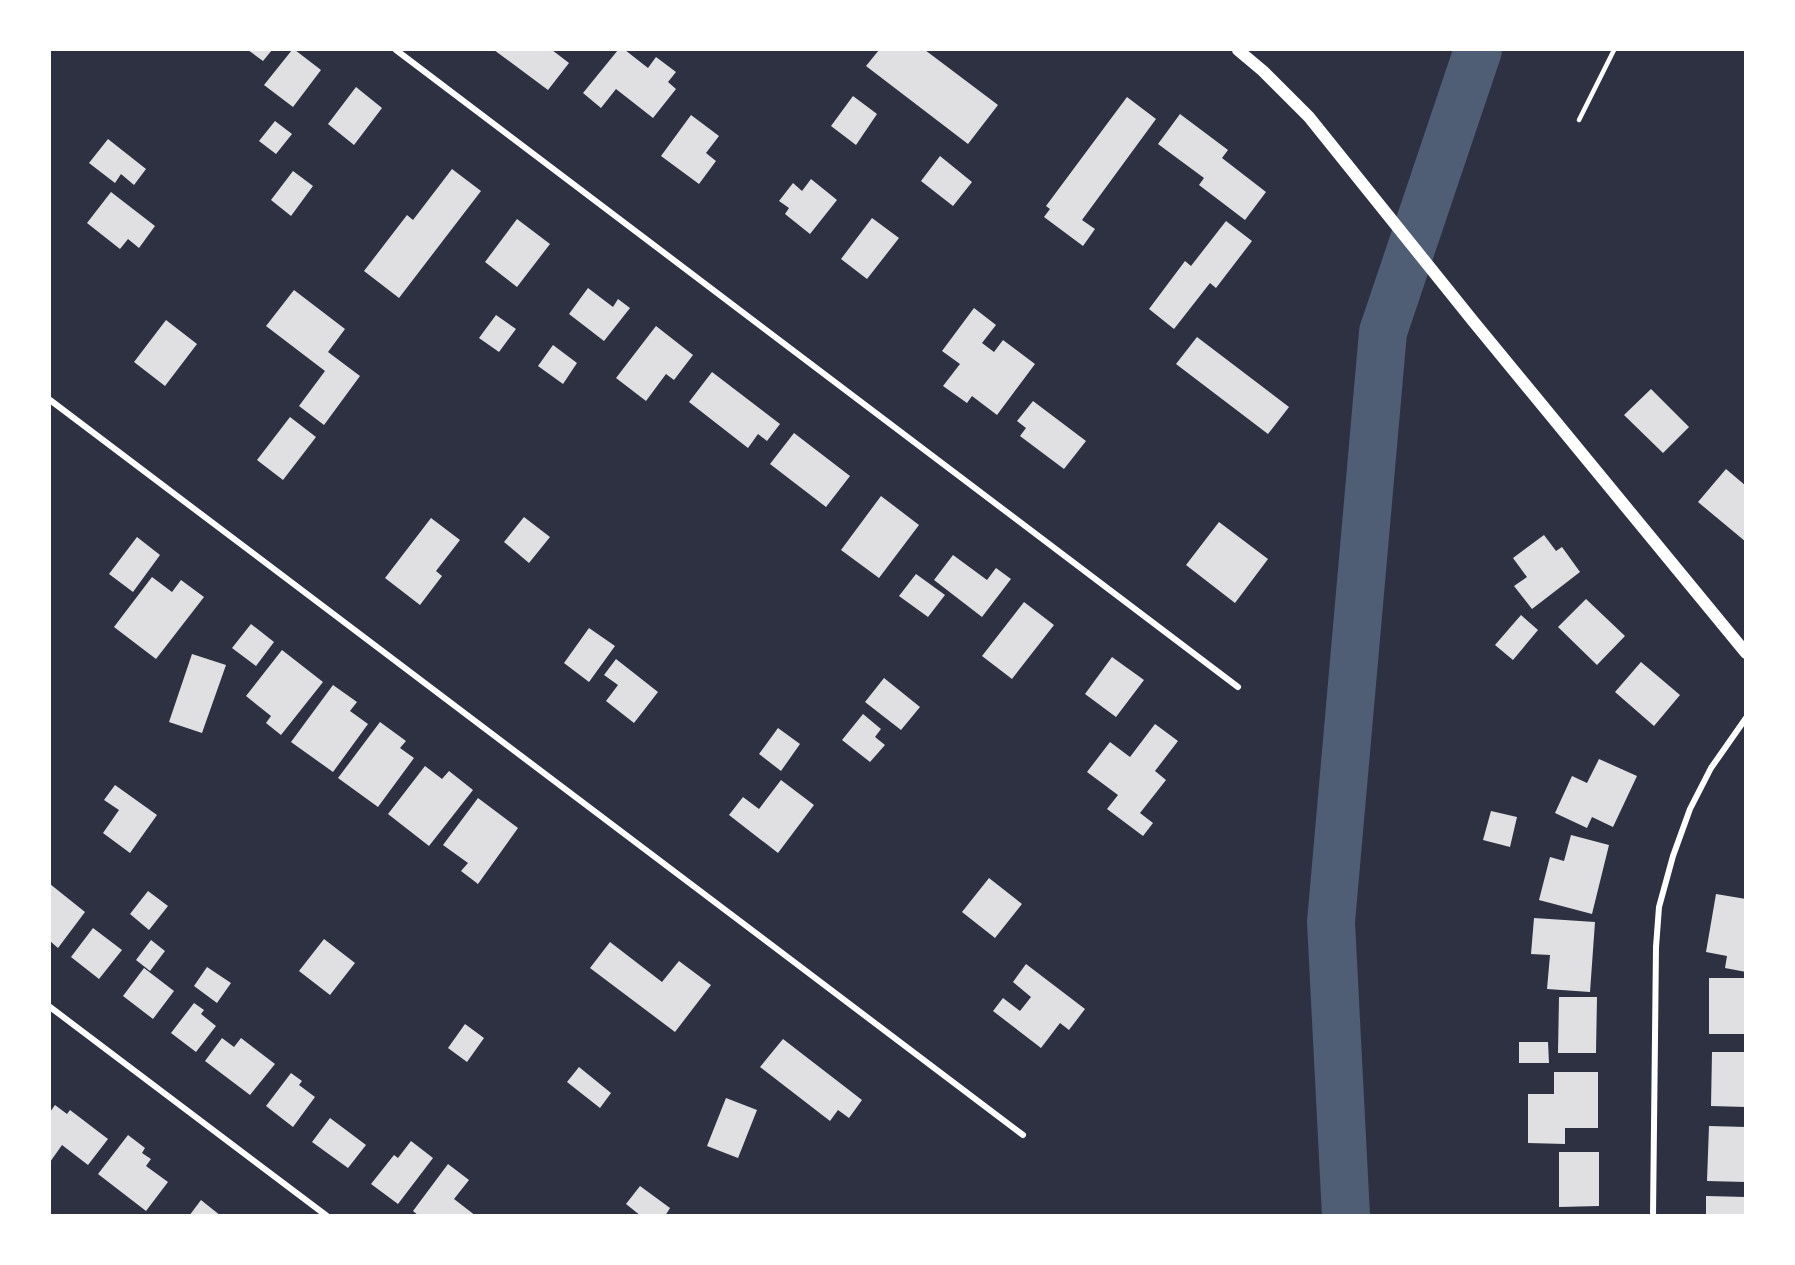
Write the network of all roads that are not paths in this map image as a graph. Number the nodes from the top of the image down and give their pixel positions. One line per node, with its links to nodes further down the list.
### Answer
1 (396, 50): 7 (street)
2 (1238, 50): 6 (main road)
3 (1614, 50): 4 (lane)
4 (1579, 120)
5 (50, 400): 10 (street)
6 (1746, 654)
7 (1238, 687)
8 (1746, 718): 12 (street)
9 (50, 1007): 11 (street)
10 (1023, 1135)
11 (327, 1215)
12 (1653, 1215)

